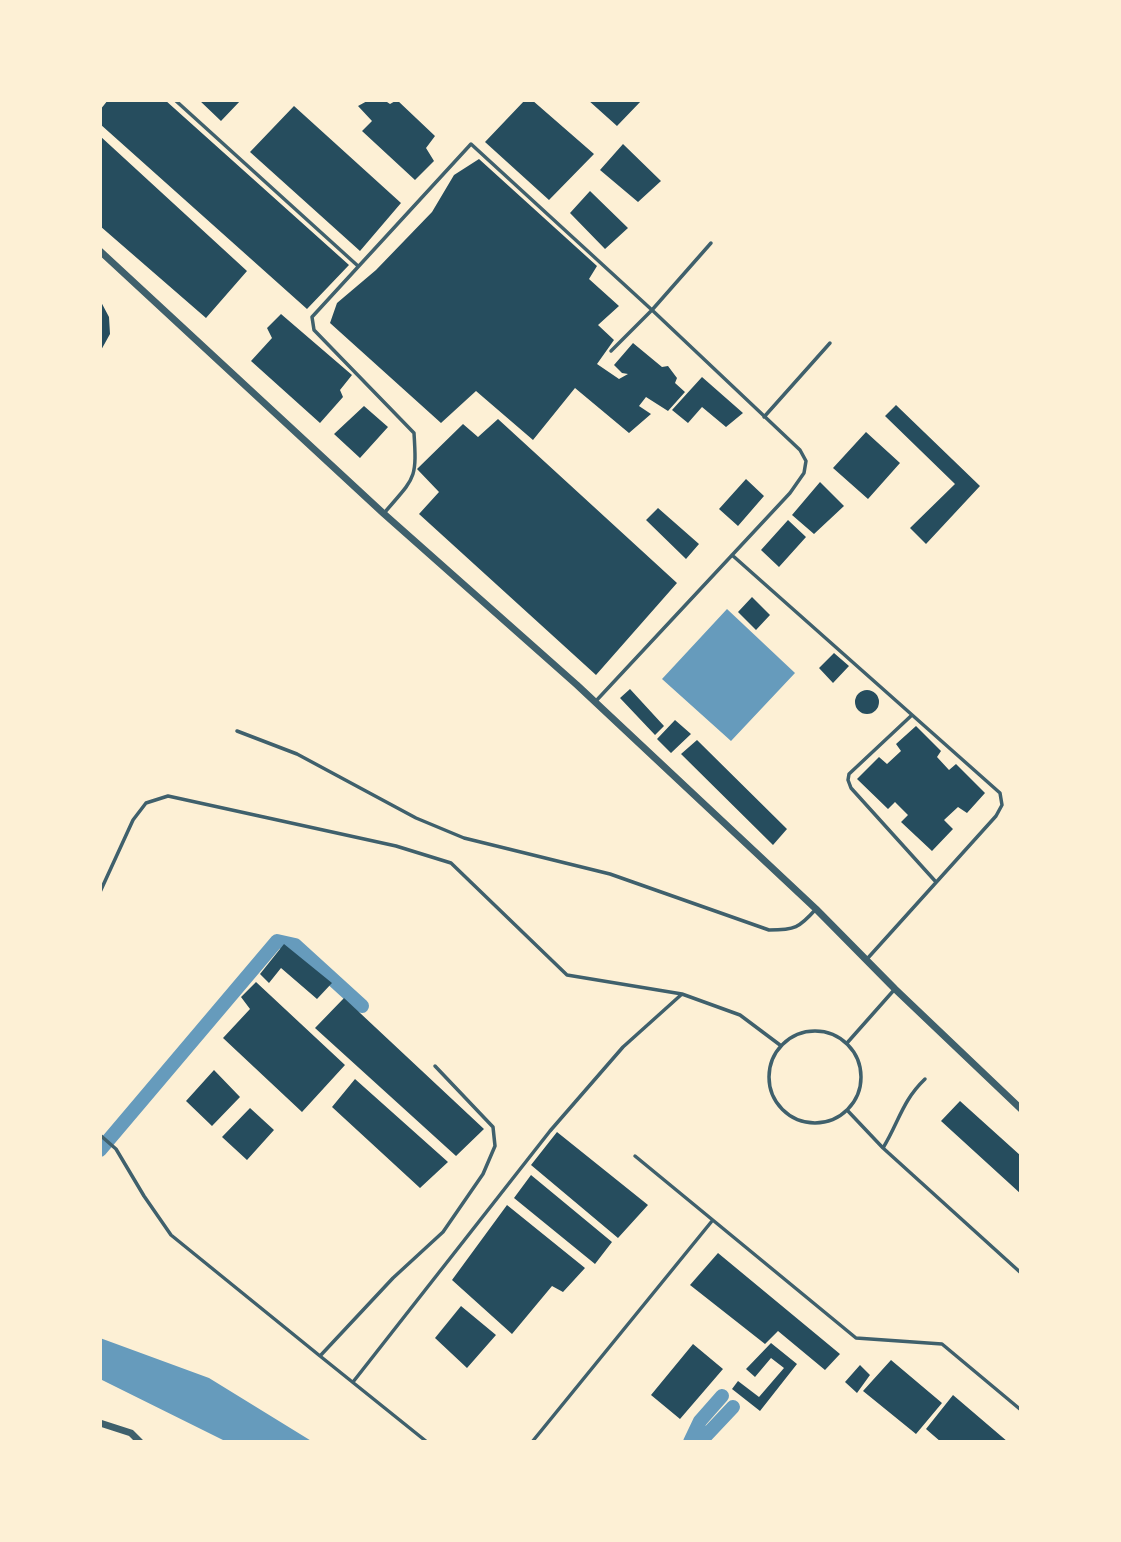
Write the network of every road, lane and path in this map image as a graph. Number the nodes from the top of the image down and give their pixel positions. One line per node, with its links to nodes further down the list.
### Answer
1 (175, 100): 4 (lane)
2 (711, 243): 5 (lane)
3 (100, 251): 9 (street)
4 (358, 266): 5 (lane); 9 (lane)
5 (653, 310): 7 (lane); 8 (lane)
6 (830, 343): 8 (lane)
7 (611, 351)
8 (764, 417): 10 (lane)
9 (383, 513): 11 (street)
10 (732, 555): 11 (lane); 12 (lane)
11 (595, 702): 16 (street)
12 (912, 715): 14 (lane); 14 (lane)
13 (237, 731): 16 (lane)
14 (936, 882): 17 (lane)
15 (100, 892): 19 (lane)
16 (816, 909): 17 (street)
17 (866, 960): 18 (street)
18 (895, 989): 20 (lane); 24 (street)
19 (682, 994): 21 (lane); 32 (lane)
20 (847, 1043): 21 (lane); 25 (lane)
21 (780, 1045): 25 (lane)
22 (435, 1066): 31 (lane)
23 (925, 1079): 27 (lane)
24 (1021, 1108)
25 (847, 1110): 27 (lane)
26 (100, 1135): 31 (lane)
27 (883, 1148): 30 (lane)
28 (635, 1156): 29 (lane)
29 (712, 1221): 33 (lane); 37 (lane)
30 (1021, 1273)
31 (320, 1356): 32 (lane)
32 (353, 1382): 36 (lane)
33 (1021, 1410)
34 (100, 1423): 35 (street)
35 (140, 1442)
36 (427, 1442)
37 (532, 1442)

